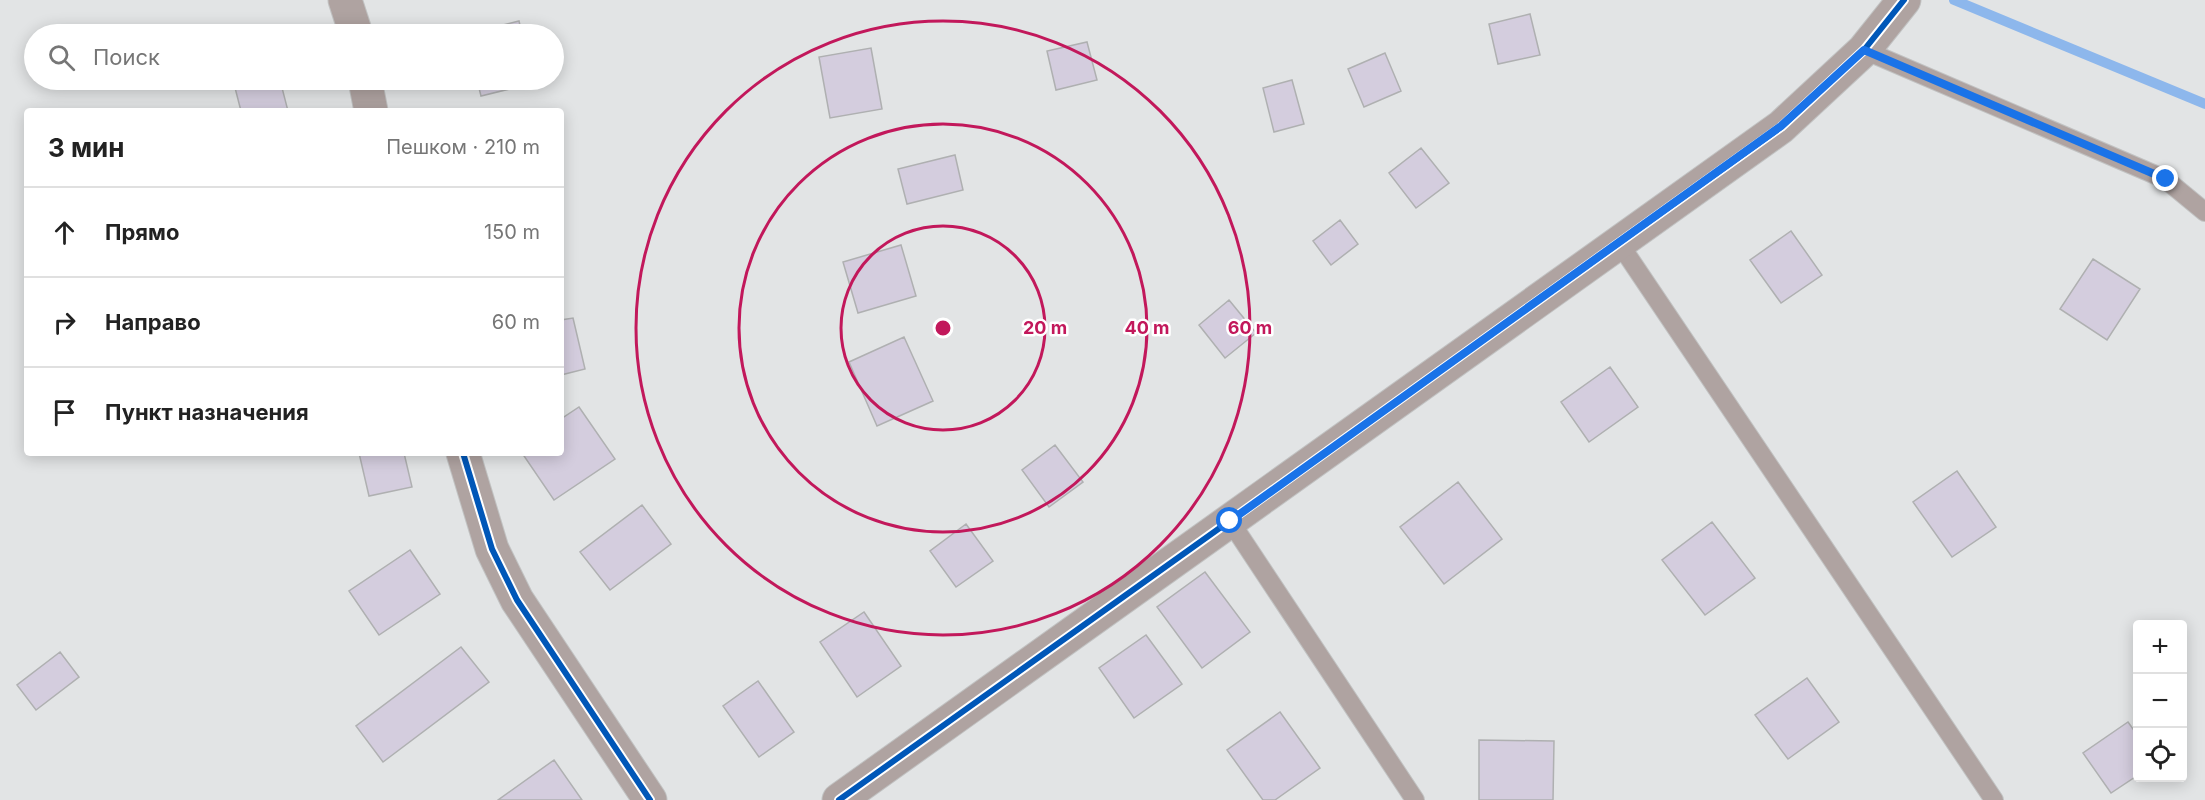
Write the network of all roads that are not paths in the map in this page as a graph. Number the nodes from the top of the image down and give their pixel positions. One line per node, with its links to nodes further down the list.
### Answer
1 (345, 0): 3 (street)
2 (1904, 0): 4 (street)
3 (353, 24)
4 (1864, 50): 7 (lane); 8 (street)
5 (367, 90): 6 (street)
6 (370, 108)
7 (2205, 212)
8 (1619, 243): 10 (street); 14 (lane)
9 (464, 456): 11 (street)
10 (1230, 521): 12 (street); 13 (lane)
11 (650, 800)
12 (839, 800)
13 (1415, 800)
14 (1994, 800)

